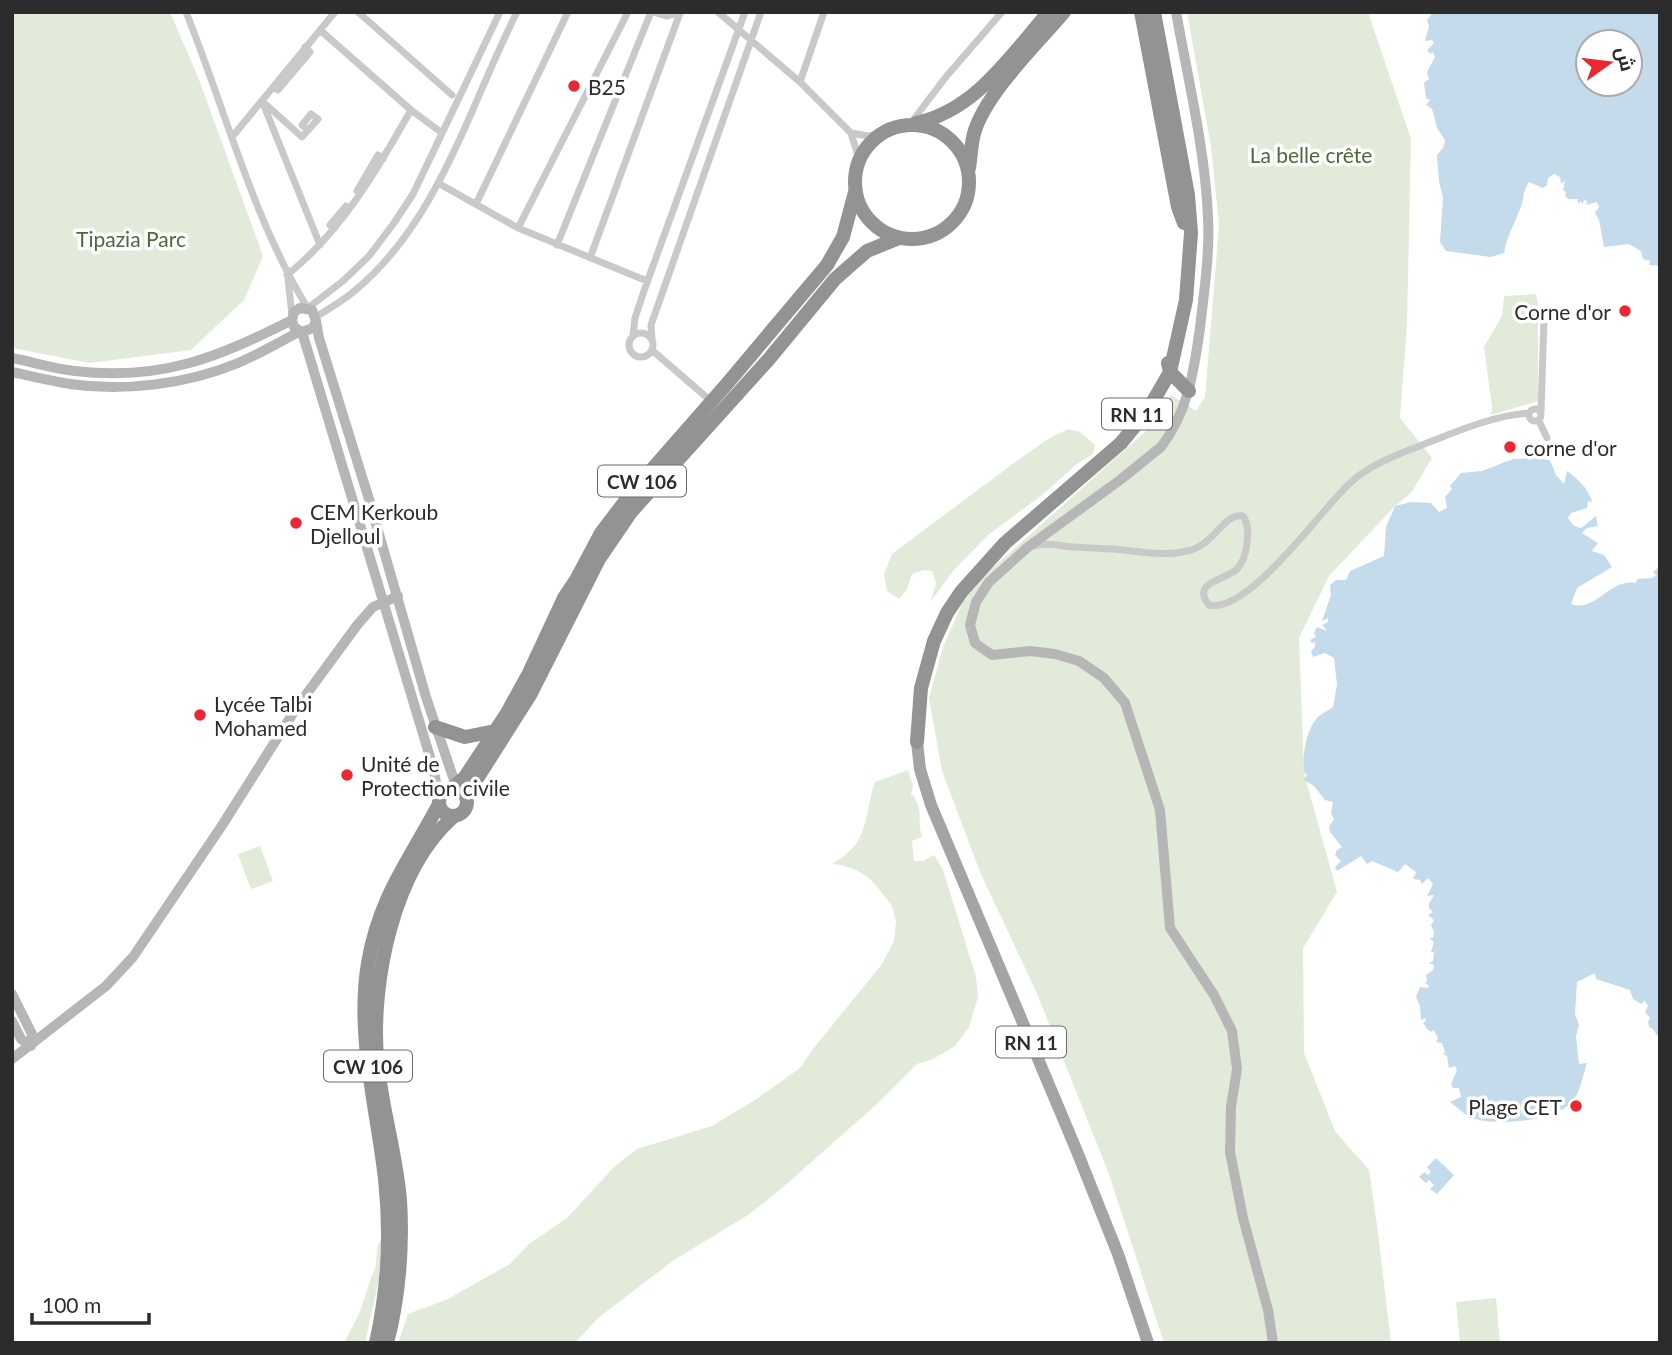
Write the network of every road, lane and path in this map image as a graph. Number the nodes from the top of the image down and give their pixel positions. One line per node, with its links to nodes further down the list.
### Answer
1 (186, 12): 33 (street)
2 (335, 12): 22 (street)
3 (358, 12): 25 (street)
4 (500, 12): 31 (street)
5 (517, 12): 36 (street)
6 (568, 12): 38 (street)
7 (628, 12): 40 (street)
8 (652, 12): 9 (street); 43 (street)
9 (680, 12): 44 (street)
10 (718, 12): 21 (street)
11 (745, 12): 21 (street)
12 (761, 12): 23 (street)
13 (824, 12): 24 (street)
14 (1002, 12): 28 (street)
15 (1049, 12): 28 (highway)
16 (1064, 12): 35 (highway)
17 (1141, 12): 39 (highway)
18 (1151, 12): 39 (highway, RN 11)
19 (1163, 12): 39 (highway)
20 (1176, 12): 58 (street)
21 (739, 29): 23 (street); 46 (street)
22 (320, 30): 26 (street); 27 (street)
23 (751, 40): 24 (street); 52 (street)
24 (800, 82): 30 (street)
25 (452, 95)
26 (262, 101): 29 (street); 33 (street); 42 (street)
27 (411, 110): 31 (street); 42 (street)
28 (911, 124): 32 (highway); 35 (highway)
29 (308, 130)
30 (851, 132): 32 (street); 34 (street)
31 (443, 133): 47 (street)
32 (880, 134): 34 (highway)
33 (232, 137): 45 (street)
34 (859, 159): 37 (highway)
35 (969, 173): 41 (highway)
36 (438, 183): 38 (street); 47 (street)
37 (855, 192): 41 (highway); 59 (highway, CW 106)
38 (476, 204): 40 (street)
39 (1188, 226): 53 (highway, RN 11); 57 (highway, RN 11)
40 (518, 228): 43 (street)
41 (899, 238): 73 (highway, CW 106)
42 (320, 245): 45 (street)
43 (557, 245): 44 (street)
44 (590, 258): 46 (street)
45 (287, 275): 47 (street); 48 (street)
46 (648, 281): 51 (street)
47 (312, 313): 48 (street); 50 (street); 68 (street)
48 (292, 318): 50 (street); 55 (street)
49 (1544, 320): 61 (street)
50 (301, 331): 56 (street); 69 (street)
51 (634, 336): 52 (street); 54 (street)
52 (652, 339): 54 (street)
53 (1170, 341): 57 (highway); 72 (highway, RN 11)
54 (653, 351): 59 (street)
55 (12, 358)
56 (12, 372)
57 (1170, 372): 58 (highway); 60 (highway, RN 11)
58 (1189, 393): 60 (highway); 65 (street)
59 (712, 402): 71 (highway, CW 106)
60 (1153, 403): 72 (highway, RN 11)
61 (1541, 411): 62 (street); 63 (street)
62 (1529, 413): 63 (street); 66 (street)
63 (1539, 421): 64 (street)
64 (1547, 438)
65 (1056, 526): 66 (street); 67 (street)
66 (1065, 546): 67 (street)
67 (1028, 547): 83 (street)
68 (398, 596): 69 (street); 70 (street)
69 (383, 601): 74 (street); 78 (street)
70 (435, 727): 71 (highway); 73 (street)
71 (495, 731): 73 (highway, CW 106)
72 (917, 742): 82 (main road, RN 11)
73 (457, 790): 74 (highway); 75 (highway)
74 (439, 801): 75 (highway); 80 (highway, CW 106)
75 (453, 817): 81 (highway, CW 106)
76 (12, 994): 78 (street)
77 (12, 1021): 78 (street)
78 (31, 1046): 79 (street)
79 (12, 1059)
80 (376, 1343)
81 (387, 1343)
82 (1148, 1343)
83 (1273, 1343)

